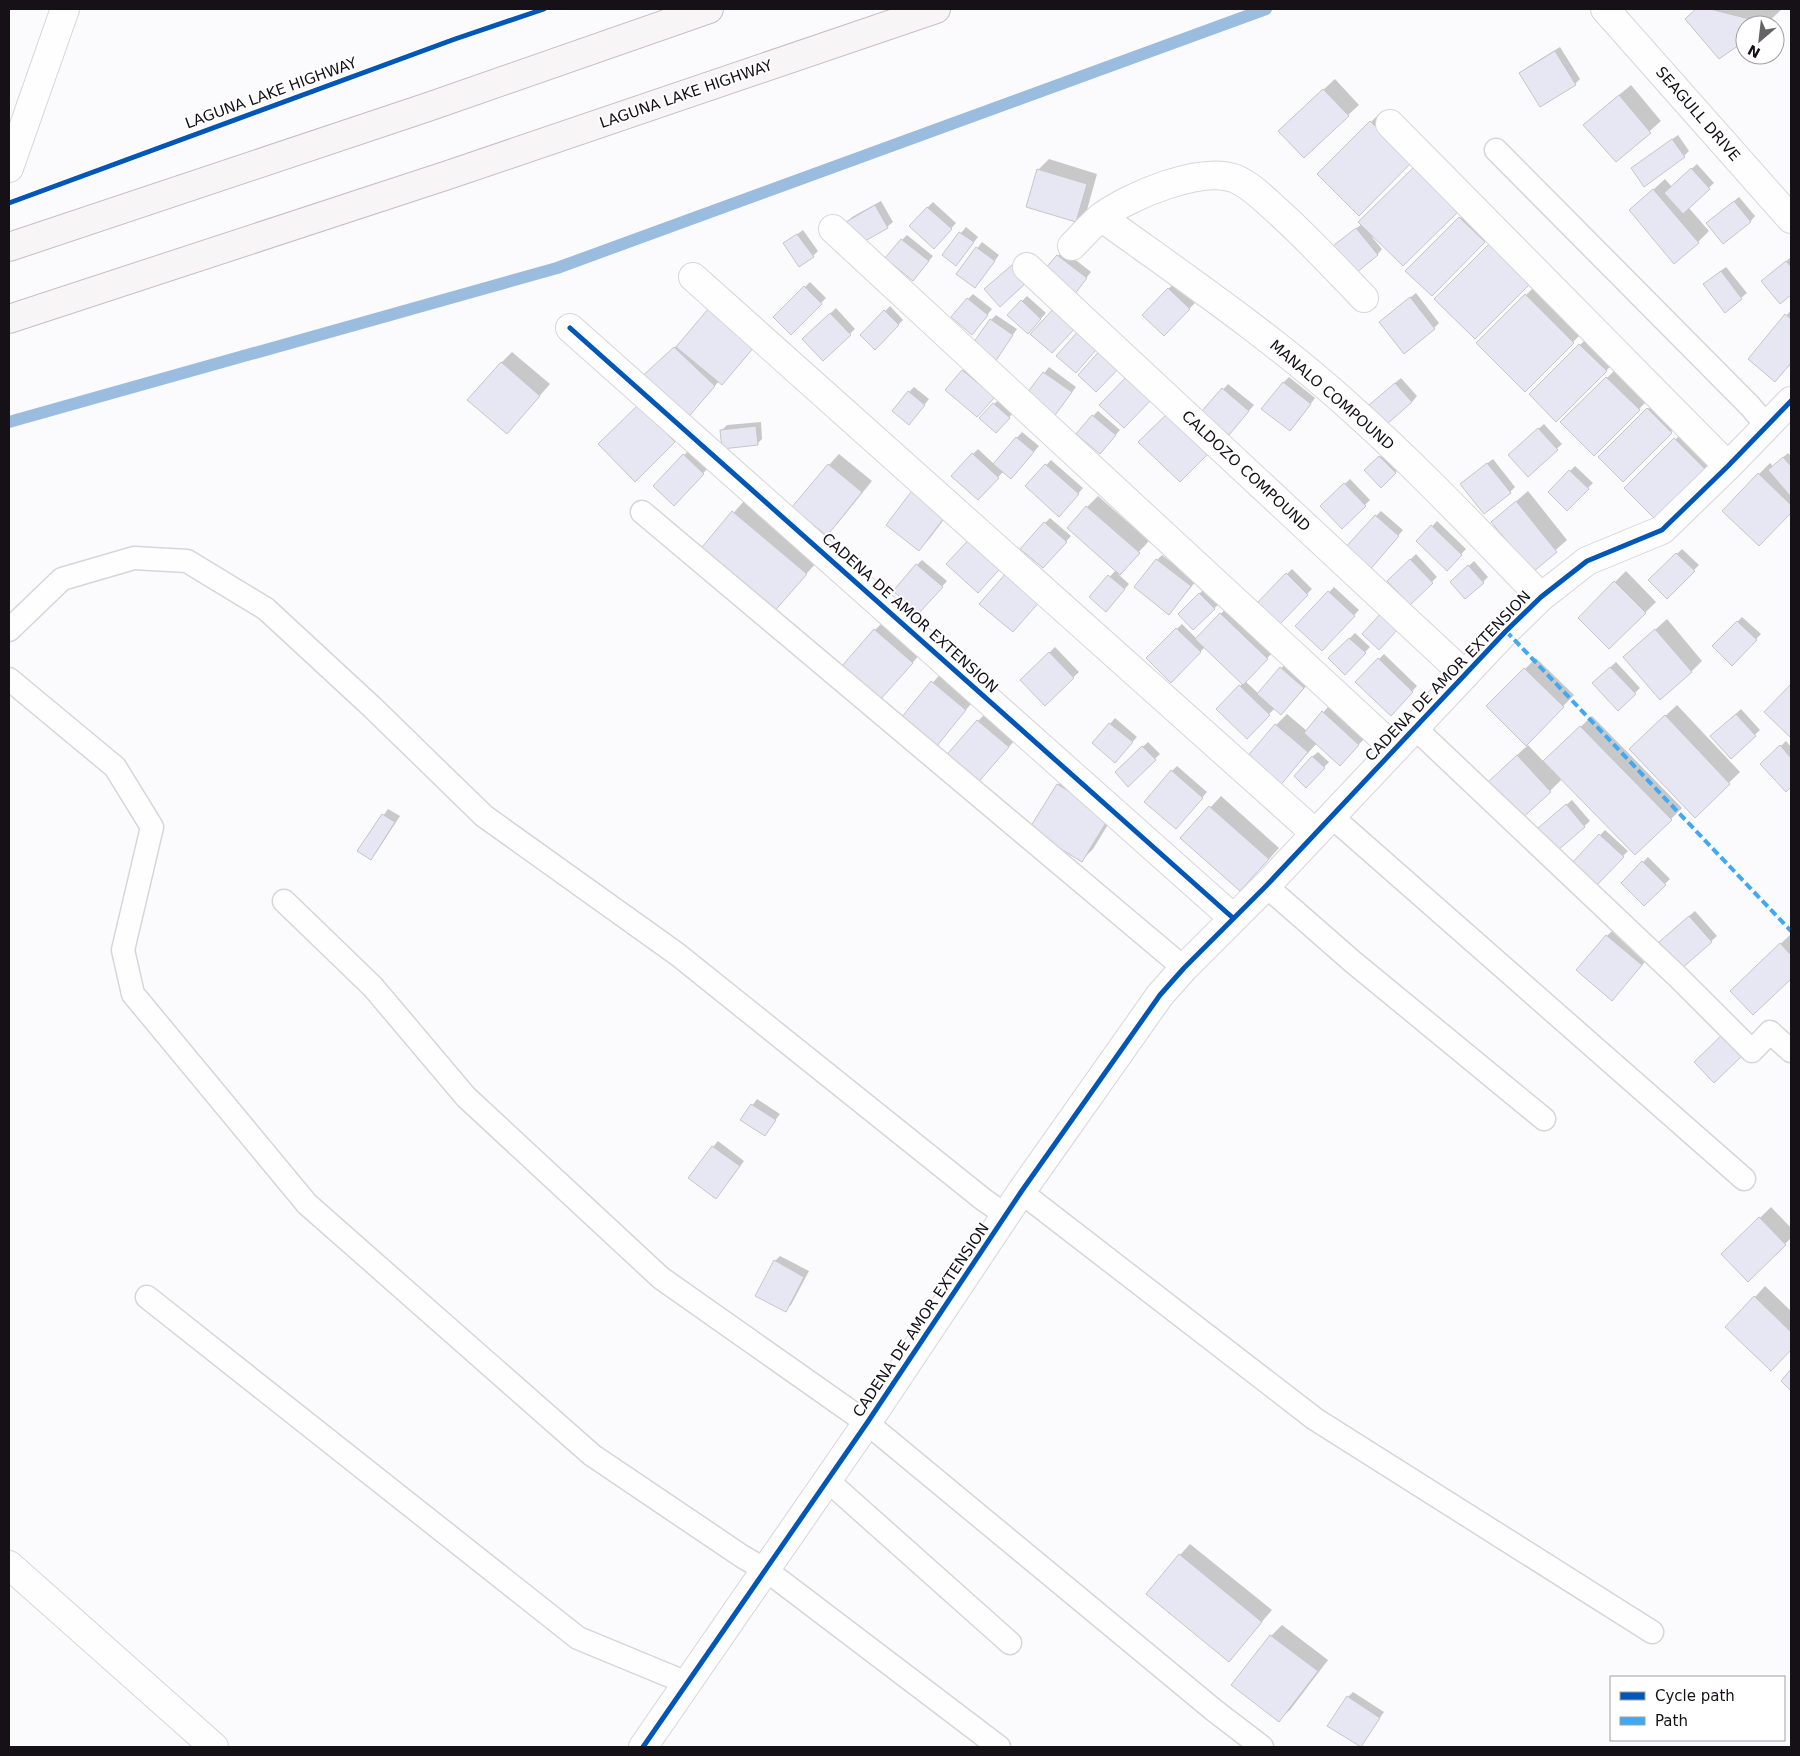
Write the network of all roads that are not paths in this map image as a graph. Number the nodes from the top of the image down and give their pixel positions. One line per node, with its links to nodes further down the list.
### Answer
1 (65, 9): 7 (street)
2 (709, 9): 12 (main road)
3 (936, 9): 16 (main road, LAGUNA LAKE HIGHWAY)
4 (1605, 9): 9 (street, SEAGULL DRIVE)
5 (1390, 124): 20 (street)
6 (1496, 150): 19 (lane)
7 (10, 164)
8 (1101, 217): 11 (street); 15 (street); 22 (street, MANALO COMPOUND)
9 (1791, 219)
10 (832, 229): 27 (street)
11 (1072, 246)
12 (9, 247)
13 (1027, 267): 24 (street, CALDOZO COMPOUND)
14 (693, 277): 28 (street)
15 (1364, 298)
16 (9, 319)
17 (570, 328): 31 (street, CADENA DE AMOR EXTENSION)
18 (1791, 400): 19 (street, CADENA DE AMOR EXTENSION)
19 (1767, 426): 20 (street, CADENA DE AMOR EXTENSION)
20 (1728, 466): 22 (street, CADENA DE AMOR EXTENSION)
21 (642, 512): 32 (lane)
22 (1541, 597): 24 (street, CADENA DE AMOR EXTENSION)
23 (9, 630): 37 (lane)
24 (1465, 675): 26 (street, CADENA DE AMOR EXTENSION)
25 (9, 679): 42 (lane)
26 (1414, 728): 27 (street, CADENA DE AMOR EXTENSION); 33 (lane)
27 (1394, 749): 28 (street, CADENA DE AMOR EXTENSION)
28 (1323, 824): 29 (street, CADENA DE AMOR EXTENSION); 35 (lane)
29 (1266, 886): 31 (street, CADENA DE AMOR EXTENSION); 34 (lane)
30 (284, 901): 39 (lane)
31 (1233, 918): 32 (street, CADENA DE AMOR EXTENSION)
32 (1184, 968): 36 (street, CADENA DE AMOR EXTENSION)
33 (1791, 1051)
34 (1544, 1118)
35 (1744, 1179)
36 (1021, 1192): 37 (street, CADENA DE AMOR EXTENSION); 43 (lane)
37 (1006, 1215): 39 (street, CADENA DE AMOR EXTENSION)
38 (147, 1297): 45 (lane)
39 (867, 1423): 40 (street, CADENA DE AMOR EXTENSION); 49 (lane)
40 (828, 1480): 42 (street, CADENA DE AMOR EXTENSION); 44 (lane)
41 (9, 1565): 46 (street)
42 (766, 1570): 45 (street, CADENA DE AMOR EXTENSION); 48 (lane)
43 (1652, 1632)
44 (1010, 1643)
45 (687, 1683): 47 (street, CADENA DE AMOR EXTENSION)
46 (214, 1747)
47 (643, 1747)
48 (998, 1747)
49 (1262, 1747)

